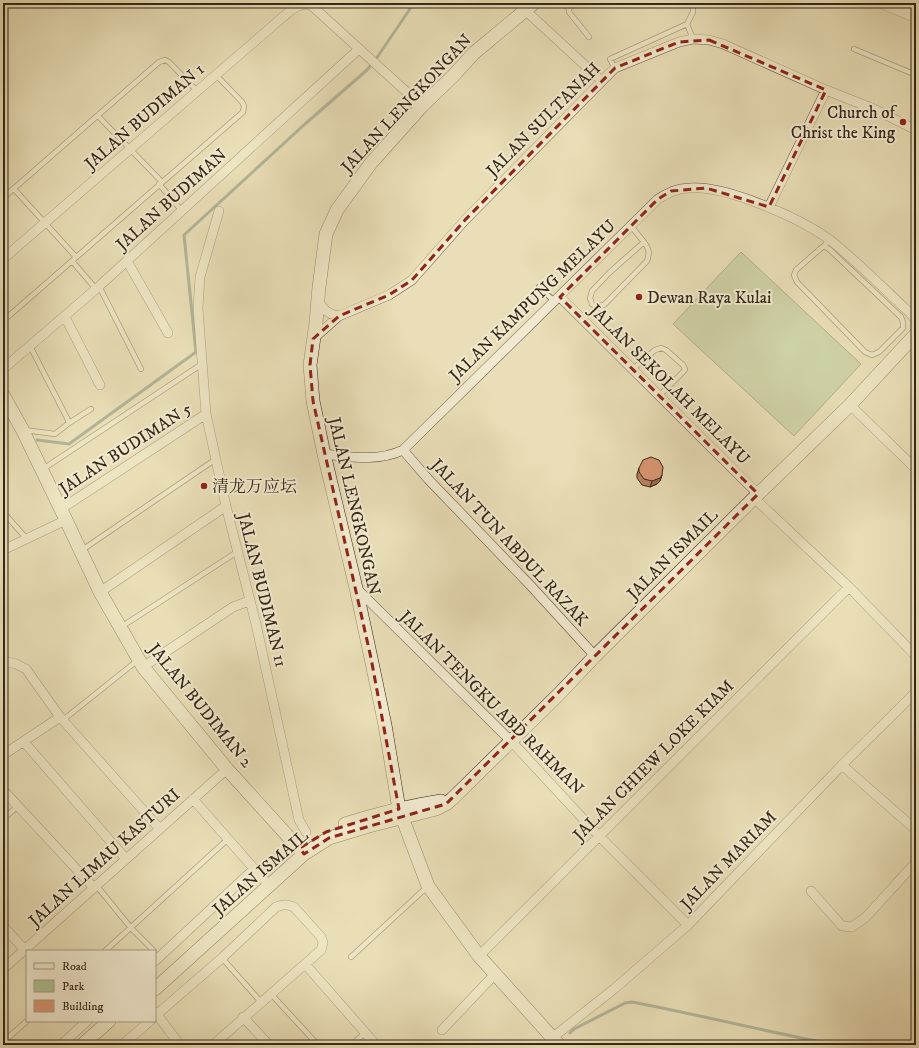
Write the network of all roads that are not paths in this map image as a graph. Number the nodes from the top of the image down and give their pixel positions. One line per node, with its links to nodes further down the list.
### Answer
1 (562, 3): 8 (lane)
2 (577, 3): 8 (lane)
3 (693, 3): 10 (lane)
4 (911, 3): 9 (street)
5 (307, 4): 13 (street); 16 (street, JALAN BUDIMAN 1)
6 (882, 4): 9 (street)
7 (530, 7): 18 (street); 21 (street, JALAN LENGKONGAN)
8 (569, 8): 11 (lane)
9 (912, 16)
10 (687, 24): 12 (lane); 15 (lane)
11 (589, 37)
12 (693, 39): 15 (street, JALAN SULTANAH); 19 (street, JALAN SULTANAH)
13 (359, 49): 21 (street); 29 (street, JALAN BUDIMAN)
14 (854, 49): 17 (lane)
15 (615, 68): 18 (street, JALAN SULTANAH)
16 (216, 75): 20 (street, JALAN BUDIMAN 1); 25 (lane)
17 (916, 75)
18 (602, 81): 42 (street, JALAN SULTANAH)
19 (826, 90): 23 (street, JALAN SULTANAH); 28 (street)
20 (197, 91): 22 (lane); 24 (street, JALAN BUDIMAN 1)
21 (422, 106): 41 (street, JALAN LENGKONGAN)
22 (98, 116): 24 (lane); 26 (lane)
23 (914, 130)
24 (129, 149): 25 (lane); 31 (street, JALAN BUDIMAN 1)
25 (160, 183): 29 (lane); 36 (lane)
26 (14, 189): 27 (lane); 31 (lane)
27 (3, 198)
28 (769, 207): 32 (street, JALAN KAMPUNG MELAYU); 34 (street, JALAN KAMPUNG MELAYU)
29 (182, 211): 37 (street, JALAN BUDIMAN)
30 (219, 211): 50 (street, JALAN BUDIMAN 11)
31 (45, 223): 35 (street, JALAN BUDIMAN 1); 36 (lane)
32 (631, 226): 33 (lane); 40 (street, JALAN KAMPUNG MELAYU)
33 (644, 242): 33 (lane)
34 (827, 243): 34 (lane); 45 (street, JALAN KAMPUNG MELAYU)
35 (3, 259)
36 (74, 259): 38 (lane); 44 (lane)
37 (127, 261): 38 (street, JALAN BUDIMAN); 46 (street)
38 (98, 287): 43 (street, JALAN BUDIMAN); 52 (lane)
39 (539, 287): 40 (lane)
40 (557, 299): 53 (street, JALAN SEKOLAH MELAYU); 62 (street, JALAN KAMPUNG MELAYU)
41 (318, 300): 42 (street); 48 (street, JALAN LENGKONGAN)
42 (339, 316): 48 (street, JALAN SULTANAH)
43 (65, 317): 49 (street, JALAN BUDIMAN); 54 (street)
44 (3, 320)
45 (916, 320)
46 (168, 333)
47 (916, 334): 57 (street, JALAN ISMAIL)
48 (313, 339): 63 (street, JALAN LENGKONGAN)
49 (30, 346): 51 (street, JALAN BUDIMAN); 60 (lane)
50 (203, 364): 59 (street, JALAN BUDIMAN 11); 66 (lane)
51 (3, 369)
52 (141, 369)
53 (634, 369): 56 (street, JALAN SEKOLAH MELAYU); 56 (lane)
54 (100, 385)
55 (3, 395): 61 (street, JALAN BUDIMAN 2)
56 (659, 396): 67 (street, JALAN SEKOLAH MELAYU)
57 (850, 405): 65 (street); 67 (street, JALAN ISMAIL)
58 (91, 409): 60 (lane)
59 (206, 414): 64 (street, JALAN BUDIMAN 11); 70 (street, JALAN BUDIMAN 5)
60 (69, 423): 61 (lane)
61 (22, 430): 66 (street, JALAN BUDIMAN 2)
62 (403, 450): 63 (street, JALAN KAMPUNG MELAYU); 80 (street, JALAN TUN ABDUL RAZAK)
63 (324, 454): 76 (street, JALAN LENGKONGAN)
64 (216, 459): 68 (street, JALAN BUDIMAN 11); 73 (lane)
65 (916, 468)
66 (42, 470): 70 (street, JALAN BUDIMAN 2)
67 (756, 496): 75 (street, JALAN SEKOLAH MELAYU); 80 (street, JALAN ISMAIL)
68 (226, 506): 74 (street, JALAN BUDIMAN 11); 77 (street)
69 (3, 512): 71 (lane)
70 (64, 515): 71 (street, JALAN BUDIMAN 5); 73 (street, JALAN BUDIMAN 2)
71 (26, 538): 72 (street, JALAN BUDIMAN 5)
72 (3, 550)
73 (81, 551): 77 (street, JALAN BUDIMAN 2)
74 (237, 552): 78 (street, JALAN BUDIMAN 11); 79 (lane)
75 (850, 587): 81 (street, JALAN SEKOLAH MELAYU); 99 (street, JALAN CHIEW LOKE KIAM)
76 (356, 588): 86 (street, JALAN TENGKU ABD RAHMAN); 94 (street, JALAN LENGKONGAN)
77 (100, 592): 79 (street, JALAN BUDIMAN 2)
78 (249, 601): 83 (street); 98 (street, JALAN BUDIMAN 11)
79 (120, 628): 83 (street, JALAN BUDIMAN 2)
80 (595, 656): 86 (street, JALAN ISMAIL)
81 (916, 656)
82 (3, 661): 85 (street)
83 (141, 664): 85 (lane); 90 (street, JALAN BUDIMAN 2)
84 (916, 692): 89 (street, JALAN MARIAM)
85 (62, 719): 87 (street); 96 (street)
86 (511, 741): 94 (street, JALAN ISMAIL); 99 (street, JALAN TENGKU ABD RAHMAN)
87 (24, 742): 88 (street); 102 (street)
88 (3, 755)
89 (842, 765): 97 (street); 109 (street, JALAN MARIAM)
90 (227, 769): 92 (street, JALAN LIMAU KASTURI); 101 (street, JALAN BUDIMAN 2)
91 (3, 790): 93 (street)
92 (193, 800): 96 (street, JALAN LIMAU KASTURI); 100 (street)
93 (18, 806): 95 (lane); 107 (street)
94 (400, 813): 101 (street, JALAN ISMAIL); 106 (street, JALAN LENGKONGAN)
95 (3, 819)
96 (159, 828): 102 (street, JALAN LIMAU KASTURI)
97 (916, 830)
98 (306, 832)
99 (599, 836): 109 (street, JALAN TENGKU ABD RAHMAN); 116 (street, JALAN CHIEW LOKE KIAM)
100 (228, 839): 104 (street); 111 (lane)
101 (302, 851): 105 (street, JALAN ISMAIL); 123 (street, JALAN ISMAIL)
102 (126, 859): 107 (street, JALAN LIMAU KASTURI)
103 (916, 862): 108 (street)
104 (254, 869): 105 (street); 115 (street)
105 (264, 880): 122 (street, JALAN ISMAIL)
106 (428, 886): 116 (street, JALAN LENGKONGAN); 117 (lane)
107 (95, 887): 111 (lane); 112 (street, JALAN LIMAU KASTURI)
108 (811, 891)
109 (688, 925): 135 (street, JALAN MARIAM)
110 (3, 926): 112 (street)
111 (131, 928): 113 (lane); 114 (lane)
112 (24, 949): 120 (street, JALAN LIMAU KASTURI)
113 (106, 950)
114 (151, 950)
115 (156, 955)
116 (479, 956): 121 (street, JALAN LENGKONGAN)
117 (351, 957)
118 (222, 958): 119 (street); 125 (lane); 126 (street)
119 (305, 964): 124 (street); 134 (street)
120 (3, 969)
121 (495, 974): 133 (street); 135 (street, JALAN LENGKONGAN)
122 (156, 979)
123 (156, 988)
124 (271, 994): 125 (street); 144 (lane)
125 (261, 1002): 127 (street)
126 (156, 1014): 142 (street)
127 (243, 1017): 137 (street); 143 (street)
128 (26, 1022): 136 (lane)
129 (87, 1022): 138 (street)
130 (108, 1022): 139 (street)
131 (119, 1022): 140 (street)
132 (149, 1022): 141 (street)
133 (442, 1030)
134 (365, 1033): 145 (lane); 146 (street)
135 (555, 1041)
136 (3, 1042)
137 (218, 1044)
138 (61, 1045)
139 (82, 1045)
140 (94, 1045)
141 (122, 1045)
142 (180, 1045)
143 (269, 1045)
144 (318, 1045)
145 (350, 1045)
146 (376, 1045)

